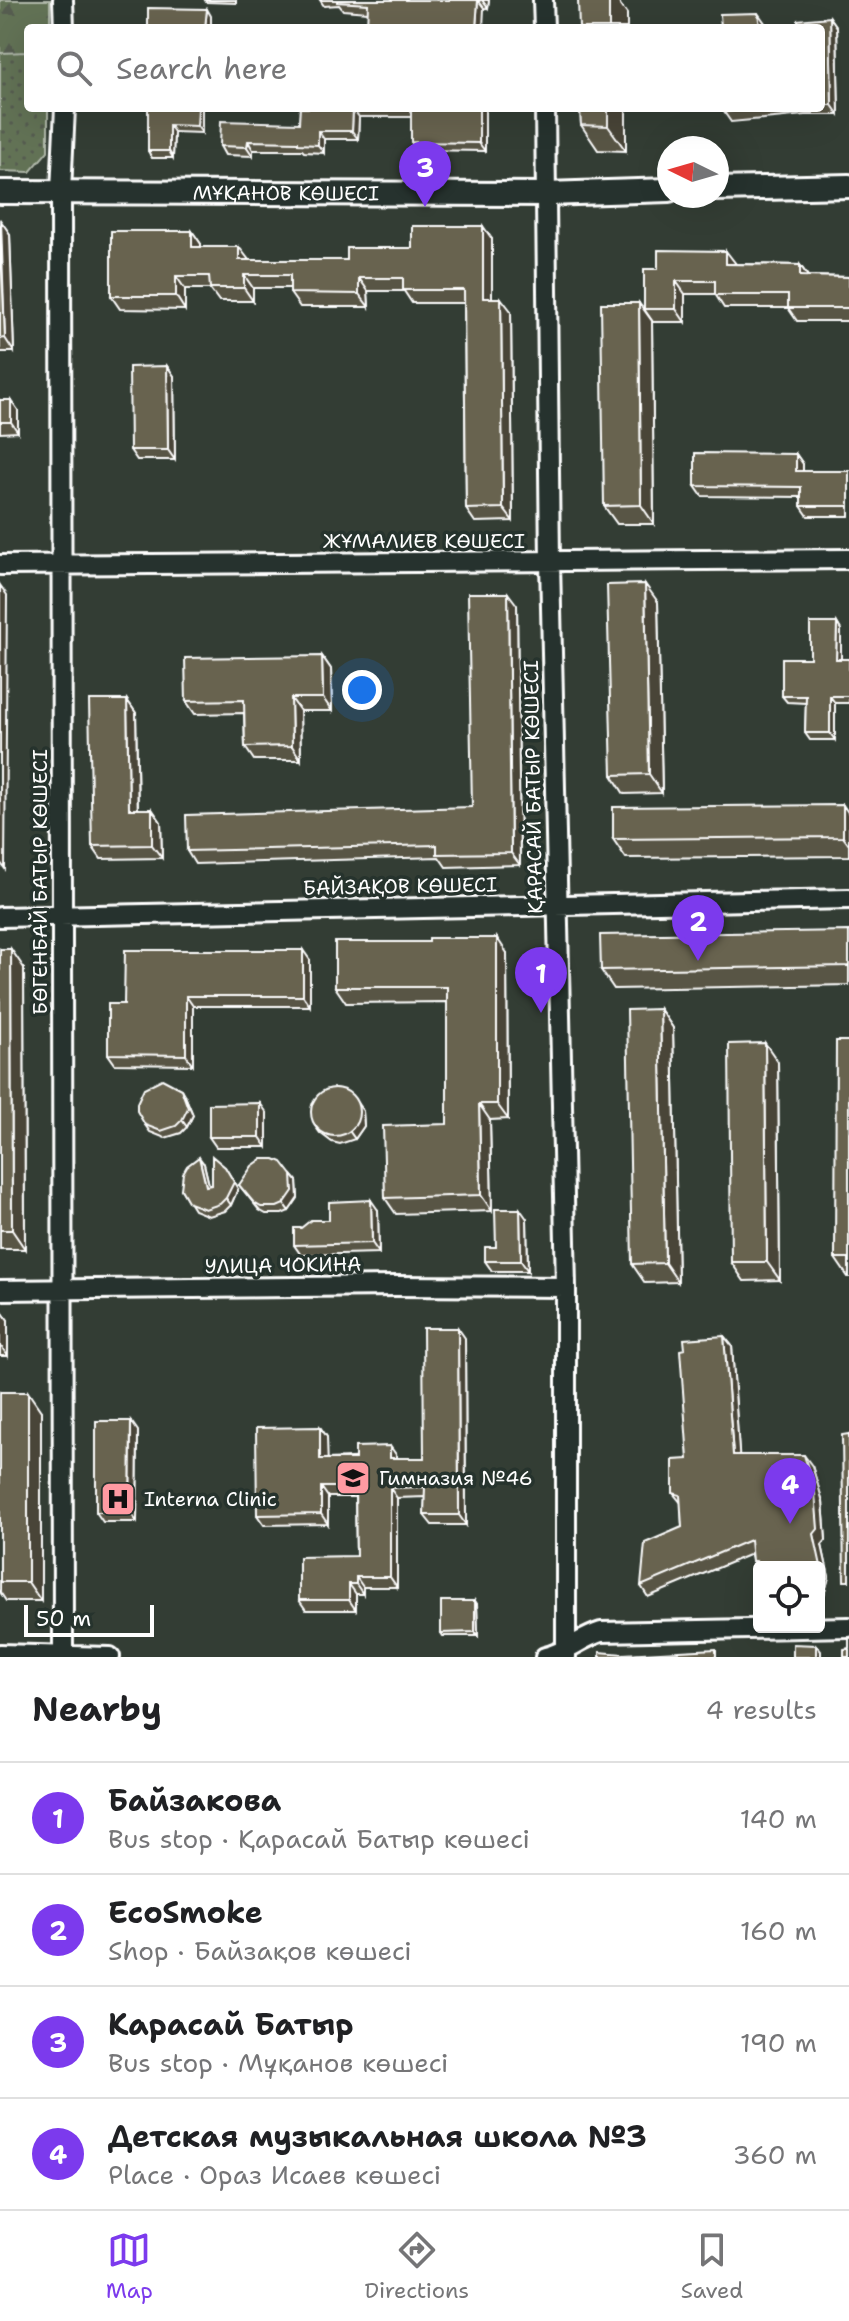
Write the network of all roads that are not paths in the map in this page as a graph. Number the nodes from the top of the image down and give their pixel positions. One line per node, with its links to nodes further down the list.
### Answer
1 (63, 0): 3 (street)
2 (543, 0): 4 (street)
3 (64, 24)
4 (544, 24)
5 (65, 112): 10 (street, БӨГЕНБАЙ БАТЫР КӨШЕСІ)
6 (545, 112): 12 (street, ҚАРАСАЙ БАТЫР КӨШЕСІ)
7 (849, 186): 8 (main road)
8 (729, 189)
9 (657, 190): 12 (main road, МҰҚАНОВ КӨШЕСІ)
10 (61, 191): 11 (main road, МҰҚАНОВ КӨШЕСІ); 12 (main road, МҰҚАНОВ КӨШЕСІ); 16 (street, БӨГЕНБАЙ БАТЫР КӨШЕСІ)
11 (0, 192)
12 (546, 194): 14 (street, ҚАРАСАЙ БАТЫР КӨШЕСІ)
13 (849, 559): 14 (street, ЖҰМАЛИЕВ КӨШЕСІ)
14 (550, 562): 16 (street, ЖҰМАЛИЕВ КӨШЕСІ); 18 (street, ҚАРАСАЙ БАТЫР КӨШЕСІ)
15 (0, 565): 16 (street, ЖҰМАЛИЕВ КӨШЕСІ)
16 (62, 565): 19 (street, БӨГЕНБАЙ БАТЫР КӨШЕСІ)
17 (849, 899): 18 (street, БАЙЗАҚОВ КӨШЕСІ)
18 (558, 905): 19 (street, БАЙЗАҚОВ КӨШЕСІ); 21 (street, ҚАРАСАЙ БАТЫР КӨШЕСІ)
19 (62, 915): 20 (street, БАЙЗАҚОВ КӨШЕСІ); 22 (street, БӨГЕНБАЙ БАТЫР КӨШЕСІ)
20 (0, 917)
21 (566, 1287): 22 (street, УЛИЦА ЧОКИНА); 25 (street, ҚАРАСАЙ БАТЫР КӨШЕСІ)
22 (63, 1289): 23 (street, УЛИЦА ЧОКИНА); 27 (street, БӨГЕНБАЙ БАТЫР КӨШЕСІ)
23 (0, 1290)
24 (849, 1627): 25 (street)
25 (566, 1653): 29 (street)
26 (0, 1654): 27 (street)
27 (63, 1656): 28 (street)
28 (110, 1657)
29 (545, 1657)

